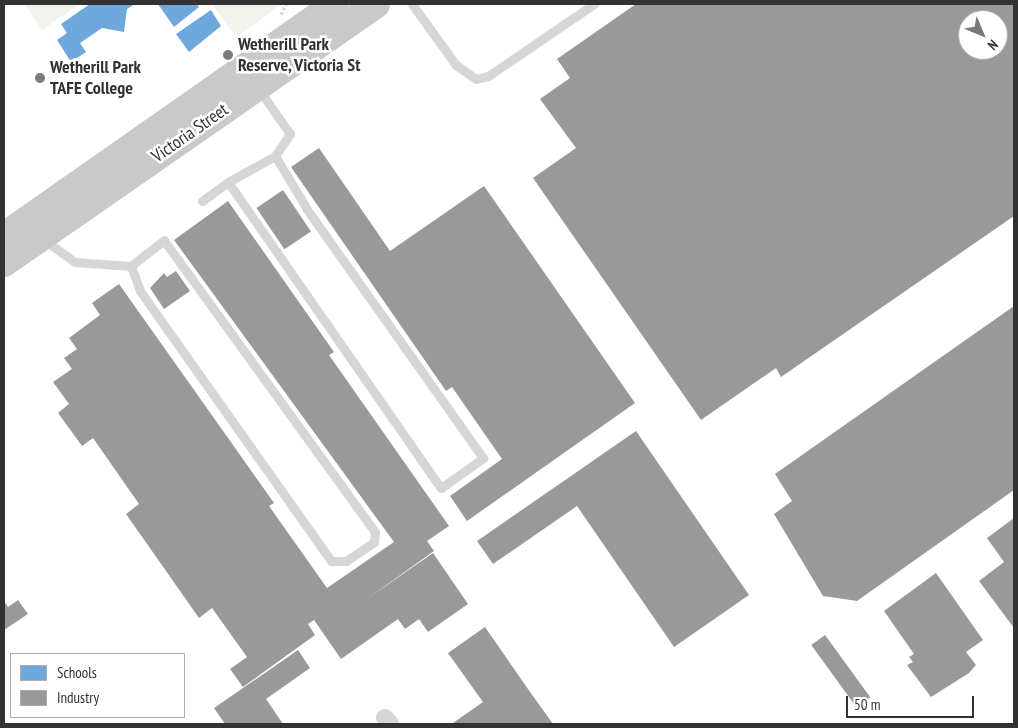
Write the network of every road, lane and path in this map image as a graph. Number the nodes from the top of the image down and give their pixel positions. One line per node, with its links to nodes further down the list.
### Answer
1 (335, 4): 9 (main road, Victoria Street)
2 (376, 4): 5 (main road, Victoria Street)
3 (412, 4): 4 (lane)
4 (594, 4)
5 (256, 86): 6 (lane); 10 (main road, Victoria Street)
6 (275, 156): 7 (lane); 7 (lane)
7 (228, 182): 8 (lane)
8 (202, 201)
9 (4, 236)
10 (40, 238): 11 (main road, Victoria Street); 12 (lane)
11 (4, 263)
12 (131, 266): 12 (lane)

